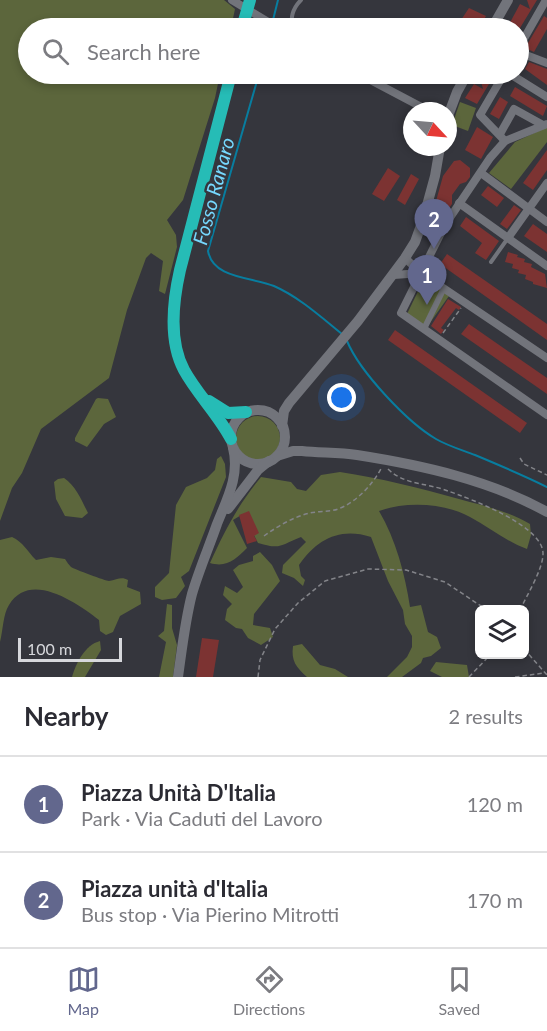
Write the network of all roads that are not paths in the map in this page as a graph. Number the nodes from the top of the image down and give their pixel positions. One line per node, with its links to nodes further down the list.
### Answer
1 (232, 0): 5 (street)
2 (301, 0): 6 (lane)
3 (508, 0): 7 (main road)
4 (546, 0): 8 (street)
5 (259, 18)
6 (292, 18)
7 (498, 18)
8 (529, 32)
9 (529, 55): 10 (street)
10 (547, 63)
11 (228, 84): 36 (highway)
12 (378, 84): 17 (street)
13 (461, 84): 18 (main road)
14 (498, 84): 20 (street)
15 (526, 84): 16 (street)
16 (547, 97)
17 (412, 102)
18 (453, 102)
19 (545, 124): 20 (street); 20 (street)
20 (502, 138): 22 (street)
21 (438, 156): 28 (main road)
22 (481, 173): 24 (street); 25 (street)
23 (547, 183): 25 (street)
24 (459, 203): 27 (street); 31 (street)
25 (529, 209): 26 (street); 27 (street)
26 (547, 222)
27 (508, 238): 29 (lane); 30 (street)
28 (405, 258): 31 (street); 32 (main road)
29 (491, 262)
30 (547, 266)
31 (421, 273): 32 (street); 33 (street); 34 (street)
32 (394, 275): 37 (main road)
33 (444, 288): 34 (street); 35 (street)
34 (424, 329): 40 (street)
35 (547, 358)
36 (201, 394): 39 (highway); 42 (highway)
37 (296, 394): 38 (main road); 41 (main road)
38 (265, 411): 39 (main road); 41 (main road)
39 (246, 412): 42 (main road)
40 (547, 415)
41 (283, 430): 43 (main road); 44 (main road)
42 (232, 443): 44 (main road); 46 (main road)
43 (311, 452): 44 (main road); 45 (main road)
44 (273, 458): 46 (main road)
45 (547, 512)
46 (218, 523): 47 (main road)
47 (178, 677)

